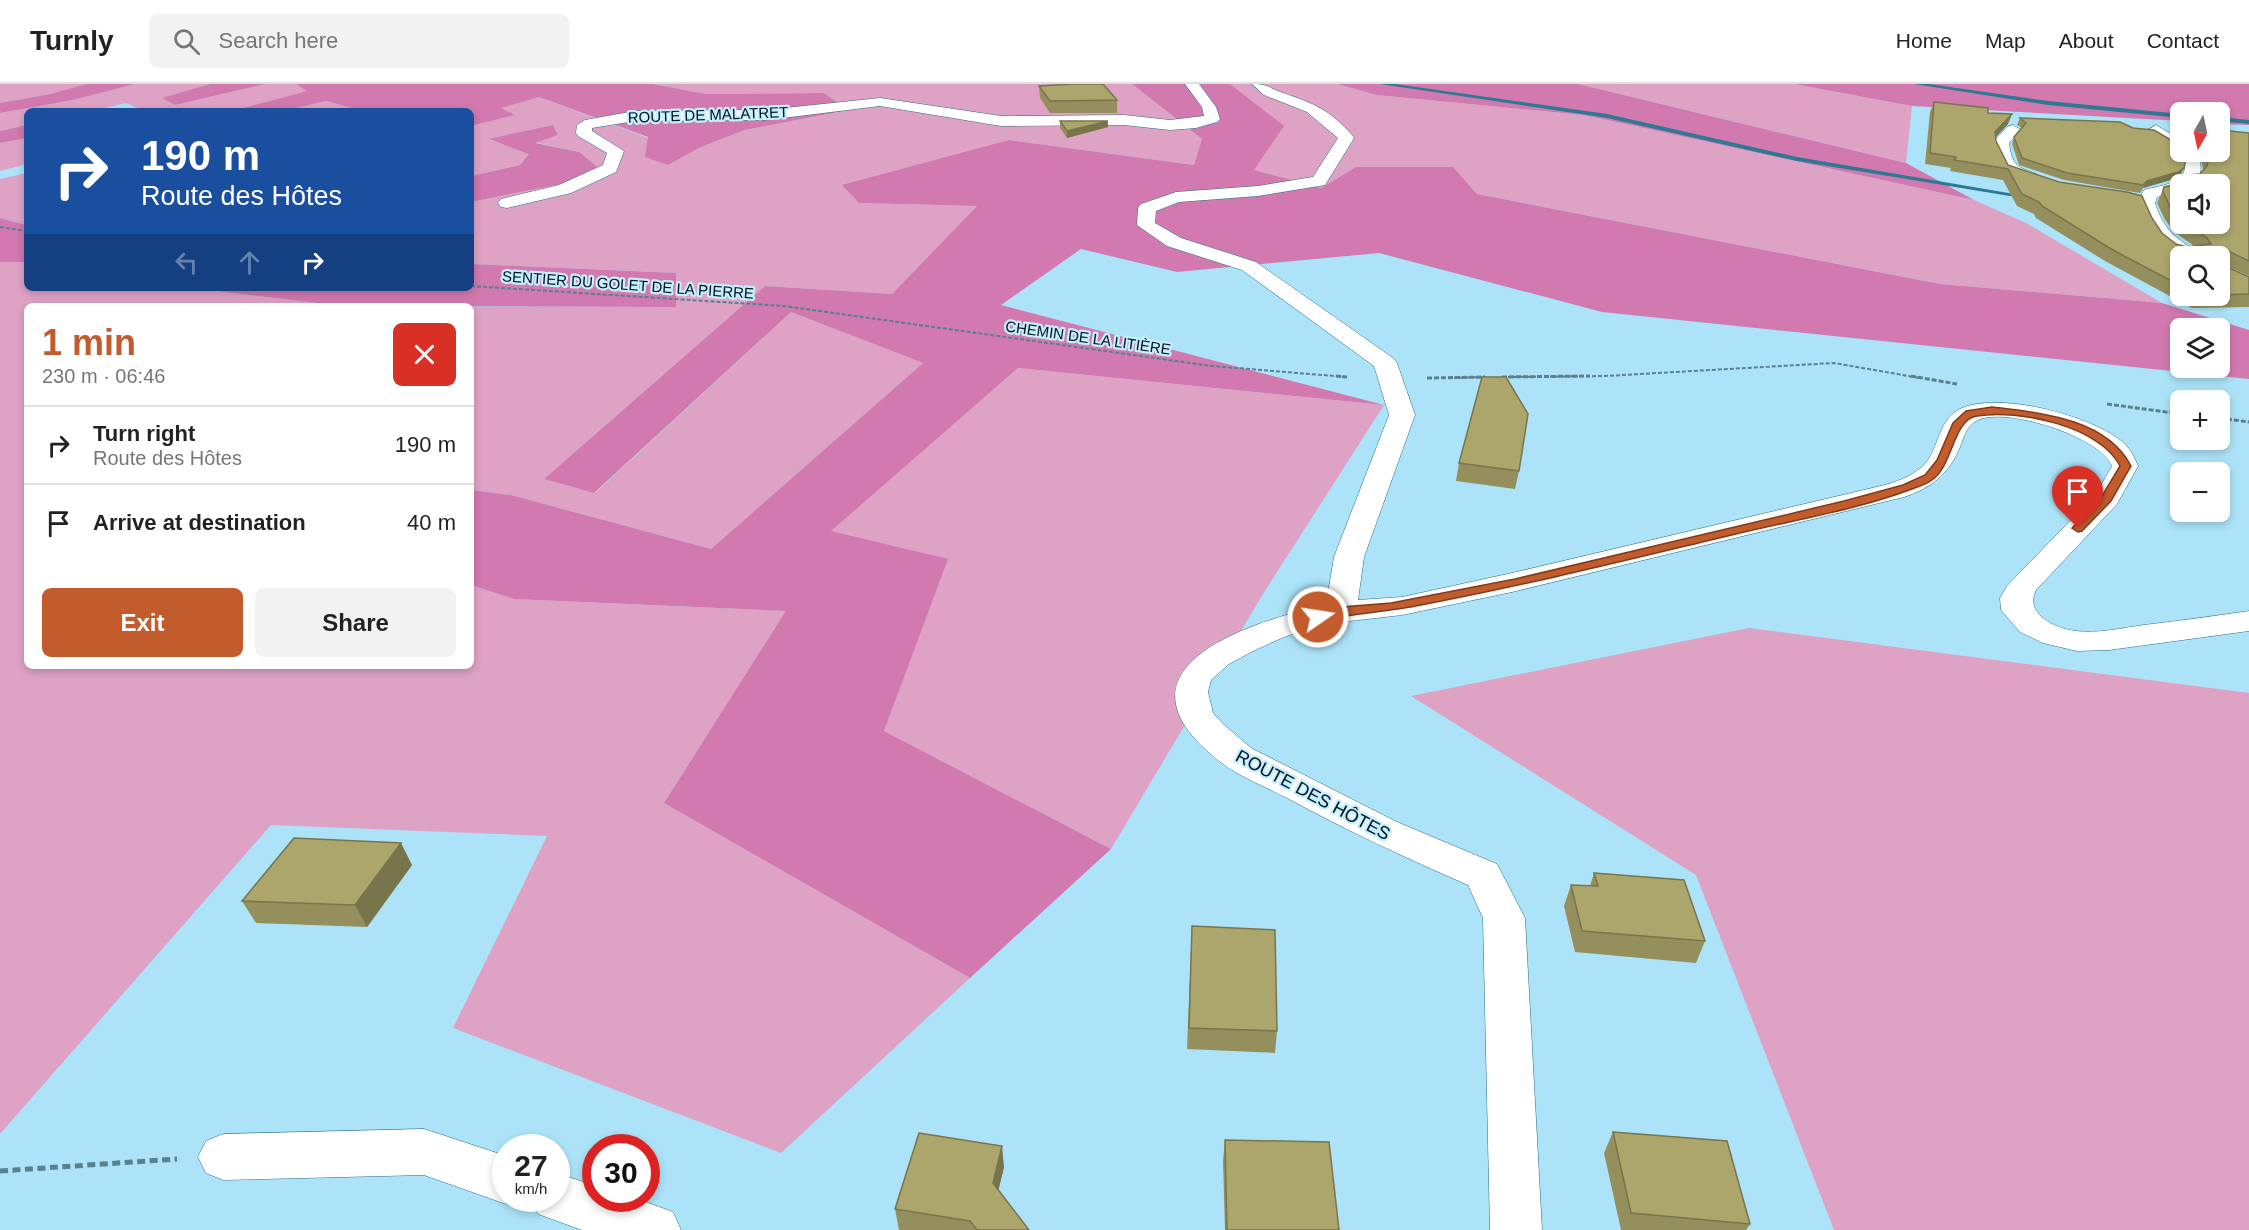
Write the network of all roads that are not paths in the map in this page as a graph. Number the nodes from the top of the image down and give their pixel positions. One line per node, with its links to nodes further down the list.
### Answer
1 (1192, 84): 8 (street, ROUTE DE MALATRET)
2 (1259, 84): 10 (street)
3 (2013, 130): 6 (street)
4 (2157, 130): 5 (street)
5 (2170, 139)
6 (2051, 186)
7 (2170, 188): 9 (street)
8 (507, 203)
9 (2174, 246)
10 (1341, 611): 11 (street, ROUTE DES HÔTES); 16 (street, ROUTE DES HÔTES)
11 (2249, 621)
12 (223, 1157): 13 (street)
13 (492, 1175)
14 (570, 1202): 15 (street)
15 (655, 1230)
16 (1516, 1230)

